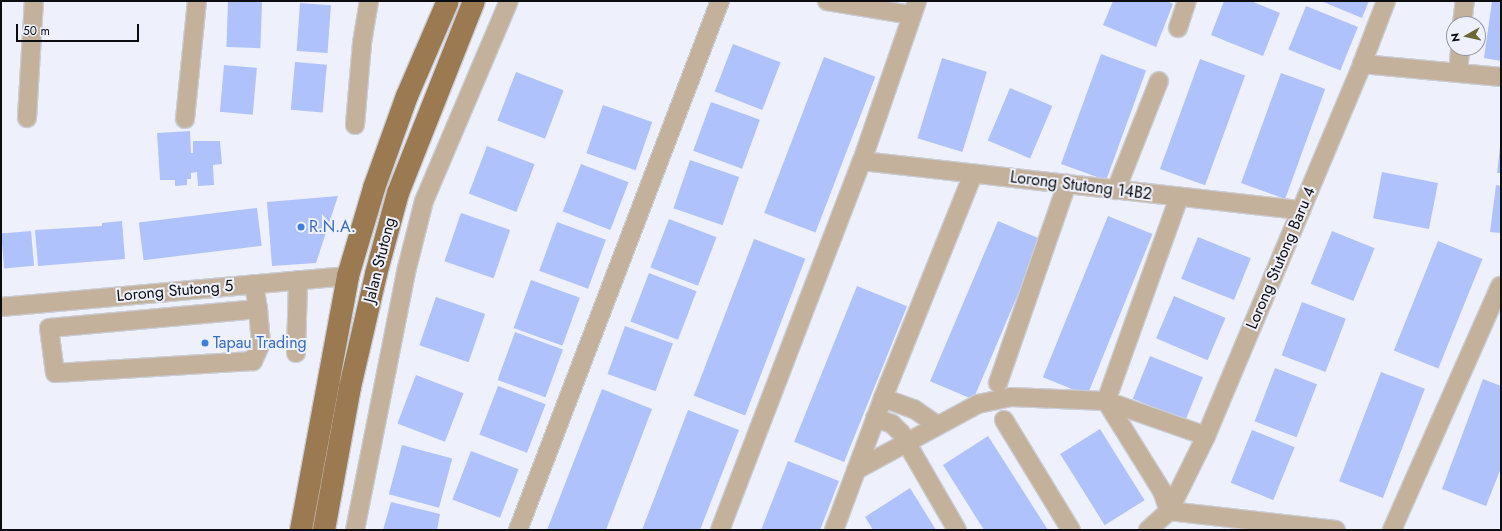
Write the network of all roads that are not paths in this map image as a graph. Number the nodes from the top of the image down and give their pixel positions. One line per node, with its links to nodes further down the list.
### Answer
1 (34, 1): 20 (street)
2 (197, 1): 21 (street)
3 (369, 1): 22 (street)
4 (448, 1): 29 (main road, Jalan Stutong)
5 (474, 1): 49 (main road, Jalan Stutong)
6 (509, 1): 50 (street)
7 (720, 1): 51 (street)
8 (827, 1): 12 (street)
9 (1187, 1): 14 (street)
10 (1386, 1): 16 (street, Lorong Stutong Baru 4)
11 (1465, 1): 13 (street)
12 (915, 8): 23 (street)
13 (1463, 16)
14 (1178, 28)
15 (1459, 56): 17 (street)
16 (1362, 64): 17 (street); 28 (street, Lorong Stutong Baru 4)
17 (1458, 73): 18 (street)
18 (1501, 77)
19 (1159, 81): 26 (street)
20 (27, 118)
21 (185, 119)
22 (355, 125)
23 (862, 161): 24 (street, Lorong Stutong 14B2); 52 (street)
24 (973, 174): 25 (street, Lorong Stutong 14B2); 39 (street)
25 (1067, 184): 26 (street, Lorong Stutong 14B2); 38 (street)
26 (1116, 190): 27 (street, Lorong Stutong 14B2)
27 (1179, 197): 28 (street, Lorong Stutong 14B2); 40 (street)
28 (1301, 210): 44 (street, Lorong Stutong Baru 4)
29 (348, 276): 30 (street, Lorong Stutong 5); 48 (main road, Jalan Stutong)
30 (298, 280): 31 (street, Lorong Stutong 5); 37 (street)
31 (254, 284): 33 (street, Lorong Stutong 5); 35 (street)
32 (1500, 286): 57 (street)
33 (45, 303): 34 (street, Lorong Stutong 5); 36 (street)
34 (1, 307)
35 (258, 309): 36 (street); 36 (street)
36 (49, 328)
37 (296, 353)
38 (998, 383)
39 (883, 398): 41 (street); 43 (street)
40 (1106, 401): 43 (street); 44 (street); 47 (street)
41 (875, 418): 45 (street); 46 (street)
42 (1004, 420): 55 (street)
43 (938, 426): 45 (street)
44 (1206, 436): 47 (street, Lorong Stutong Baru 4)
45 (906, 444): 46 (street); 54 (street)
46 (856, 470): 53 (street)
47 (1158, 524): 56 (street)
48 (301, 530)
49 (324, 530)
50 (354, 530)
51 (518, 530)
52 (720, 530)
53 (834, 530)
54 (958, 530)
55 (1071, 530)
56 (1336, 530)
57 (1392, 530)

